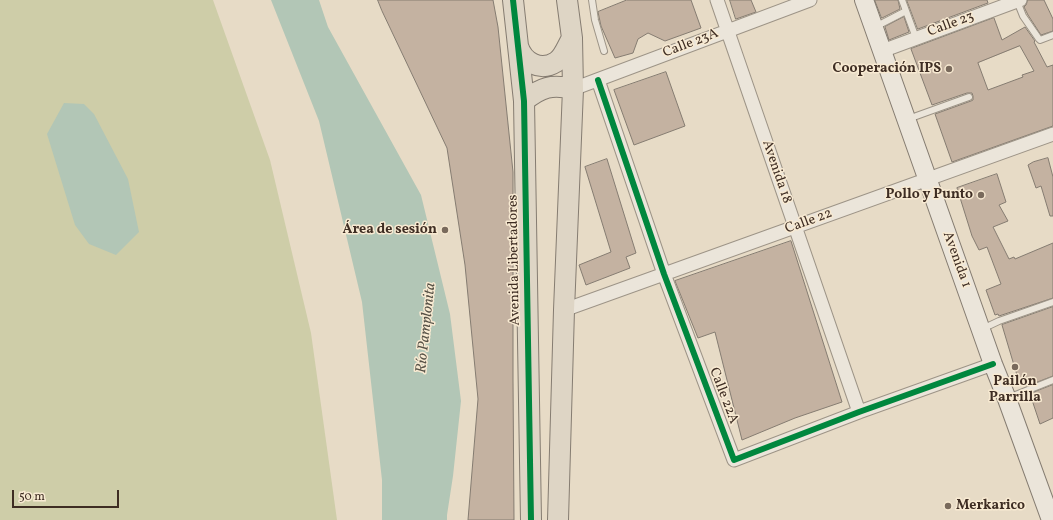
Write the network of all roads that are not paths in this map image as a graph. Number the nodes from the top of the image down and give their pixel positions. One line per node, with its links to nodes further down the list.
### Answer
1 (513, 0): 15 (main road, Avenida Libertadores)
2 (567, 0): 13 (main road)
3 (592, 0): 17 (lane)
4 (717, 0): 11 (street, Avenida 18)
5 (810, 0): 11 (street, Calle 23A)
6 (864, 0): 10 (street, Avenida 1)
7 (902, 0): 9 (lane)
8 (1018, 0): 12 (lane); 14 (street, Calle 23)
9 (906, 11): 10 (lane); 14 (lane)
10 (874, 27): 16 (street, Avenida 1)
11 (728, 31): 18 (street, Calle 23A); 25 (street, Avenida 18)
12 (1053, 35)
13 (572, 38): 15 (main road); 19 (main road)
14 (916, 38): 16 (street, Calle 23)
15 (518, 46): 21 (main road, Avenida Libertadores)
16 (882, 50): 22 (street, Avenida 1)
17 (604, 51)
18 (598, 80): 19 (street, Calle 23A); 26 (street, Calle 22A)
19 (573, 89): 21 (main road); 28 (main road)
20 (969, 97): 22 (lane)
21 (524, 101): 34 (main road, Avenida Libertadores)
22 (906, 119): 24 (street, Avenida 1)
23 (1053, 134): 24 (street, Calle 22)
24 (928, 180): 25 (street, Calle 22); 29 (street, Avenida 1)
25 (795, 227): 26 (street, Calle 22); 33 (street, Avenida 18)
26 (664, 274): 28 (street, Calle 22); 33 (street, Calle 22A)
27 (1053, 302): 29 (lane)
28 (564, 310): 35 (main road)
29 (981, 330): 30 (street, Avenida 1)
30 (993, 364): 32 (street, Avenida 1); 33 (street, Calle 22A)
31 (1053, 380): 32 (lane)
32 (1014, 396): 36 (street, Avenida 1)
33 (859, 412)
34 (531, 520)
35 (558, 520)
36 (1051, 520)

